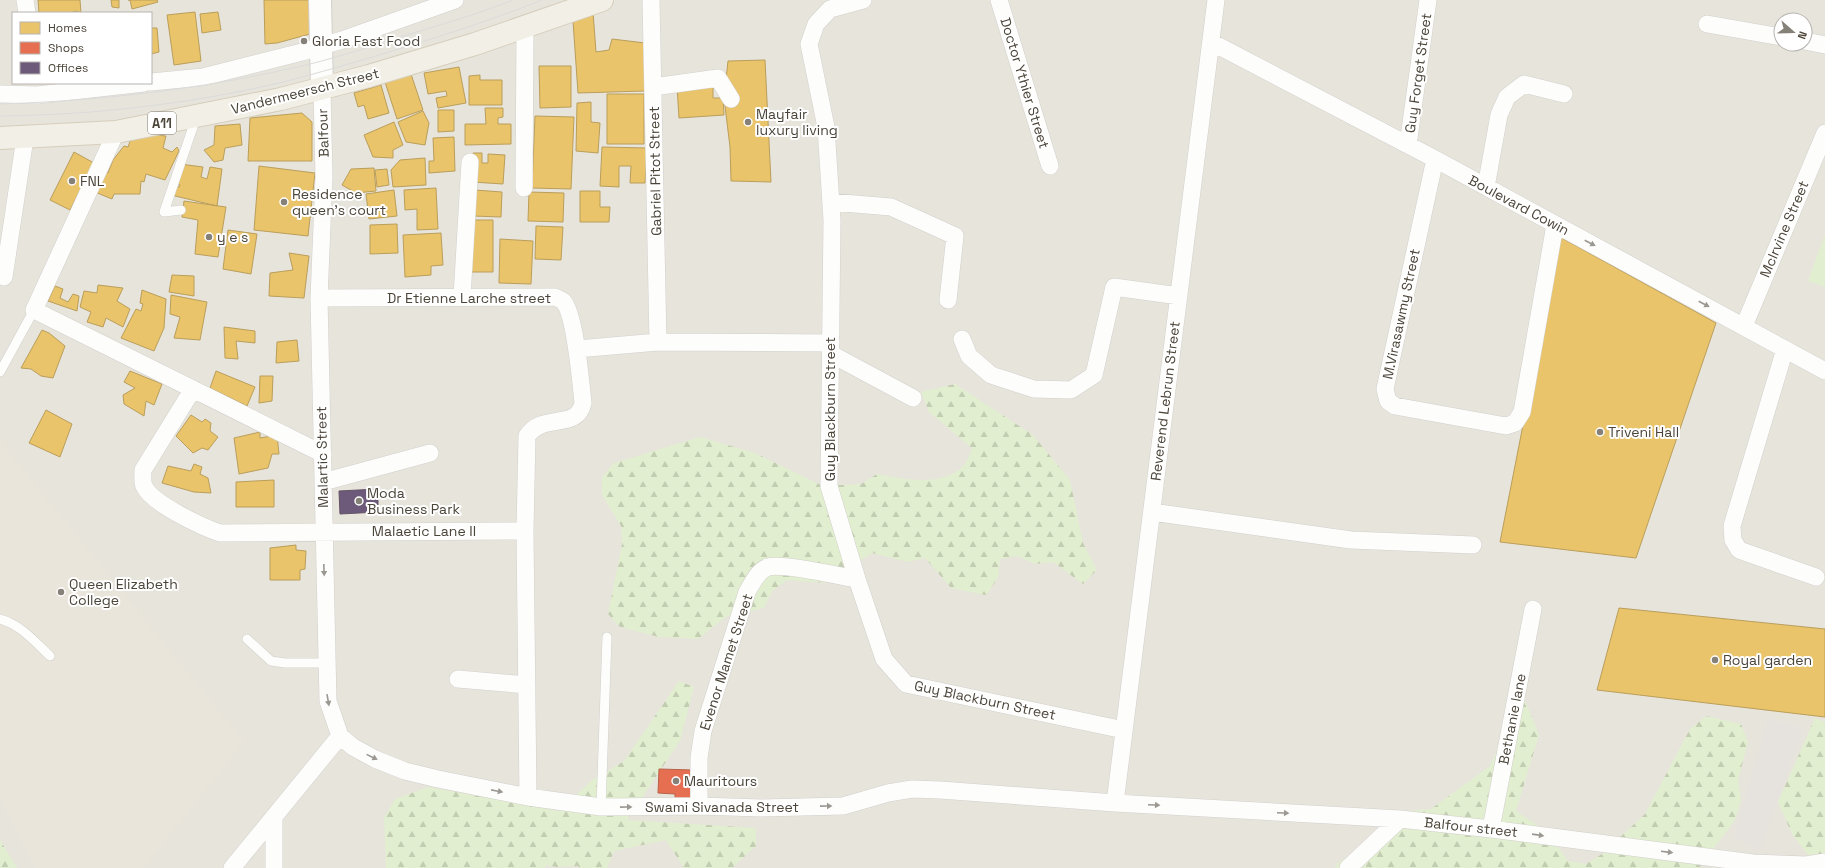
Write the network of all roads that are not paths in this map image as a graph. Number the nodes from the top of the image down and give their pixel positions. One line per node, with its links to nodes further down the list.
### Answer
1 (25, 0): 10 (street)
2 (320, 0): 17 (street)
3 (455, 0): 17 (street)
4 (602, 0): 12 (main road, Vandermeersch Street / A11)
5 (651, 0): 20 (street, Gabriel Pitot Street)
6 (862, 0): 38 (street, Guy Blackburn Street)
7 (999, 0): 34 (street, Doctor Ythier Street)
8 (1216, 0): 14 (street, Reverend Lebrun Street)
9 (1428, 0): 31 (street, Guy Forget Street)
10 (27, 12)
11 (1707, 24): 13 (street)
12 (525, 27): 22 (main road, Vandermeersch Street / A11); 37 (street)
13 (1773, 36)
14 (1211, 42): 31 (street, Boulevard Cowin); 42 (street, Reverend Lebrun Street)
15 (1813, 43): 16 (street)
16 (1825, 45)
17 (321, 46): 18 (street); 22 (street)
18 (152, 82)
19 (126, 84): 21 (street)
20 (653, 87): 25 (street); 49 (street, Gabriel Pitot Street)
21 (36, 89): 23 (street)
22 (322, 89): 26 (main road, Vandermeersch Street / A11); 35 (street, Balfour)
23 (0, 94)
24 (1564, 94): 36 (street)
25 (731, 100)
26 (197, 116): 27 (main road, Vandermeersch Street / A11); 39 (lane)
27 (116, 132): 30 (main road, Vandermeersch Street / A11); 46 (street)
28 (1825, 133): 47 (street, Mclrvine Street)
29 (0, 138): 30 (main road, Vandermeersch Street / A11)
30 (25, 138): 41 (street)
31 (1408, 145): 32 (street, Boulevard Cowin)
32 (1434, 159): 36 (street, Boulevard Cowin); 40 (street, M.Virasawmy Street)
33 (470, 162): 43 (street)
34 (1050, 166)
35 (324, 177): 44 (street, Malartic Street)
36 (1486, 187): 40 (street, Boulevard Cowin)
37 (524, 188)
38 (830, 202): 45 (street); 50 (street, Guy Blackburn Street)
39 (181, 210)
40 (1556, 224): 47 (street, Boulevard Cowin, one-way to 47)
41 (4, 277)
42 (1179, 296): 48 (street); 60 (street, Reverend Lebrun Street)
43 (462, 297): 44 (street, Dr Etienne Larche street); 51 (street, Dr Etienne Larche street)
44 (320, 298): 58 (street, Malartic Street)
45 (948, 300)
46 (34, 310): 54 (lane); 55 (street)
47 (1744, 326): 52 (street, Boulevard Cowin)
48 (962, 339)
49 (658, 342): 50 (street); 51 (street)
50 (831, 348): 56 (street); 65 (street, Guy Blackburn Street)
51 (577, 349): 62 (street, Dr Etienne Larche street)
52 (1785, 349): 53 (street, Boulevard Cowin); 64 (street)
53 (1825, 371)
54 (0, 372)
55 (193, 389): 58 (street); 61 (street, Malaetic Lane II)
56 (913, 398)
57 (430, 453): 59 (street)
58 (323, 454): 59 (street, Malartic Street)
59 (323, 482): 61 (street, Malartic Street)
60 (1152, 512): 63 (street); 74 (street, Reverend Lebrun Street)
61 (323, 531): 62 (street, Malaetic Lane II); 71 (street, Malartic Street, one-way to 71)
62 (525, 531): 73 (street, Dr Etienne Larche street)
63 (1473, 545)
64 (1816, 577)
65 (857, 579): 74 (street, Guy Blackburn Street); 78 (street, Evenor Mamet Street)
66 (1533, 609): 82 (street, Bethanie lane)
67 (0, 619): 70 (lane)
68 (607, 637): 79 (lane)
69 (247, 639): 71 (lane)
70 (50, 656)
71 (327, 664): 75 (street, Malartic Street, one-way to 75)
72 (458, 679): 73 (street)
73 (527, 685): 76 (street, Dr Etienne Larche street)
74 (1124, 730): 77 (street, Reverend Lebrun Street)
75 (340, 736): 76 (street, Swami Sivanada Street, one-way to 76); 80 (street)
76 (528, 798): 79 (street, Swami Sivanada Street)
77 (1115, 803): 78 (street, Swami Sivanada Street, one-way to 77); 81 (street, Balfour street, one-way to 81)
78 (699, 806): 79 (street, Swami Sivanada Street, one-way to 78)
79 (601, 807)
80 (274, 816): 84 (street); 85 (street)
81 (1400, 819): 82 (street, Balfour street); 86 (street)
82 (1491, 829): 83 (street, Balfour street, one-way to 83)
83 (1825, 862)
84 (232, 868)
85 (274, 868)
86 (1348, 868)

